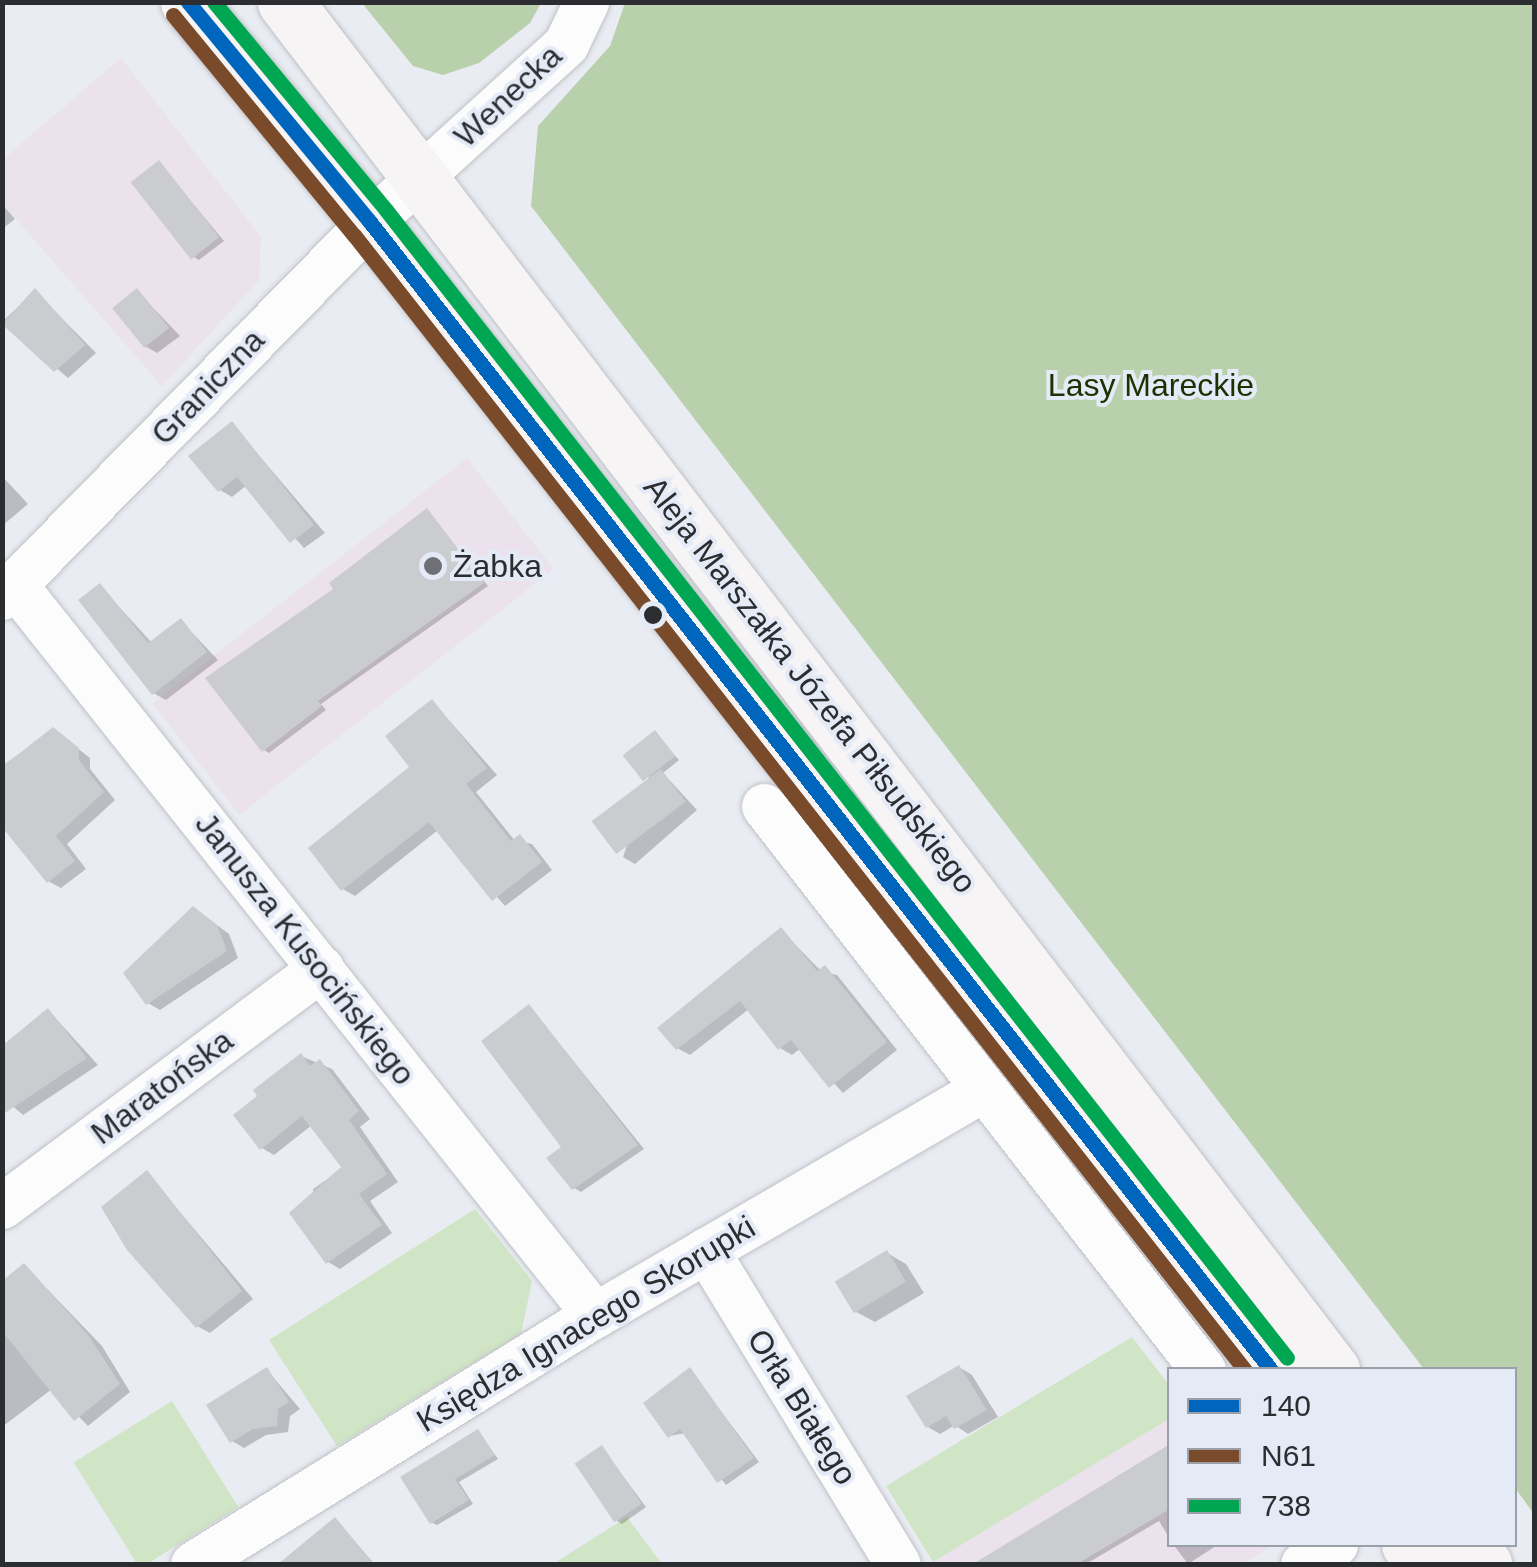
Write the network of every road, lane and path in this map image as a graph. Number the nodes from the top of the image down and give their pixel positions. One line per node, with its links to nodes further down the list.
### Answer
1 (188, 2): 5 (main road, Aleja Marszałka Józefa Piłsudskiego)
2 (285, 2): 4 (main road, Aleja Marszałka Józefa Piłsudskiego)
3 (586, 2): 4 (street, Wenecka)
4 (417, 179): 5 (street, Graniczna); 15 (main road, Aleja Marszałka Józefa Piłsudskiego)
5 (370, 222): 6 (street, Graniczna); 14 (main road, Aleja Marszałka Józefa Piłsudskiego)
6 (8, 590): 8 (street, Janusza Kusocińskiego)
7 (764, 806): 9 (street)
8 (321, 968): 10 (street, Maratońska); 12 (street, Janusza Kusocińskiego)
9 (982, 1090): 11 (street, Księdza Ignacego Skorupki); 13 (street)
10 (2, 1206)
11 (706, 1250): 12 (street, Księdza Ignacego Skorupki); 18 (street, Orła Białego)
12 (594, 1315): 17 (street, Księdza Ignacego Skorupki)
13 (1201, 1367)
14 (1269, 1367)
15 (1330, 1367)
16 (1333, 1547): 19 (street)
17 (193, 1564)
18 (898, 1564)
19 (1304, 1564)

